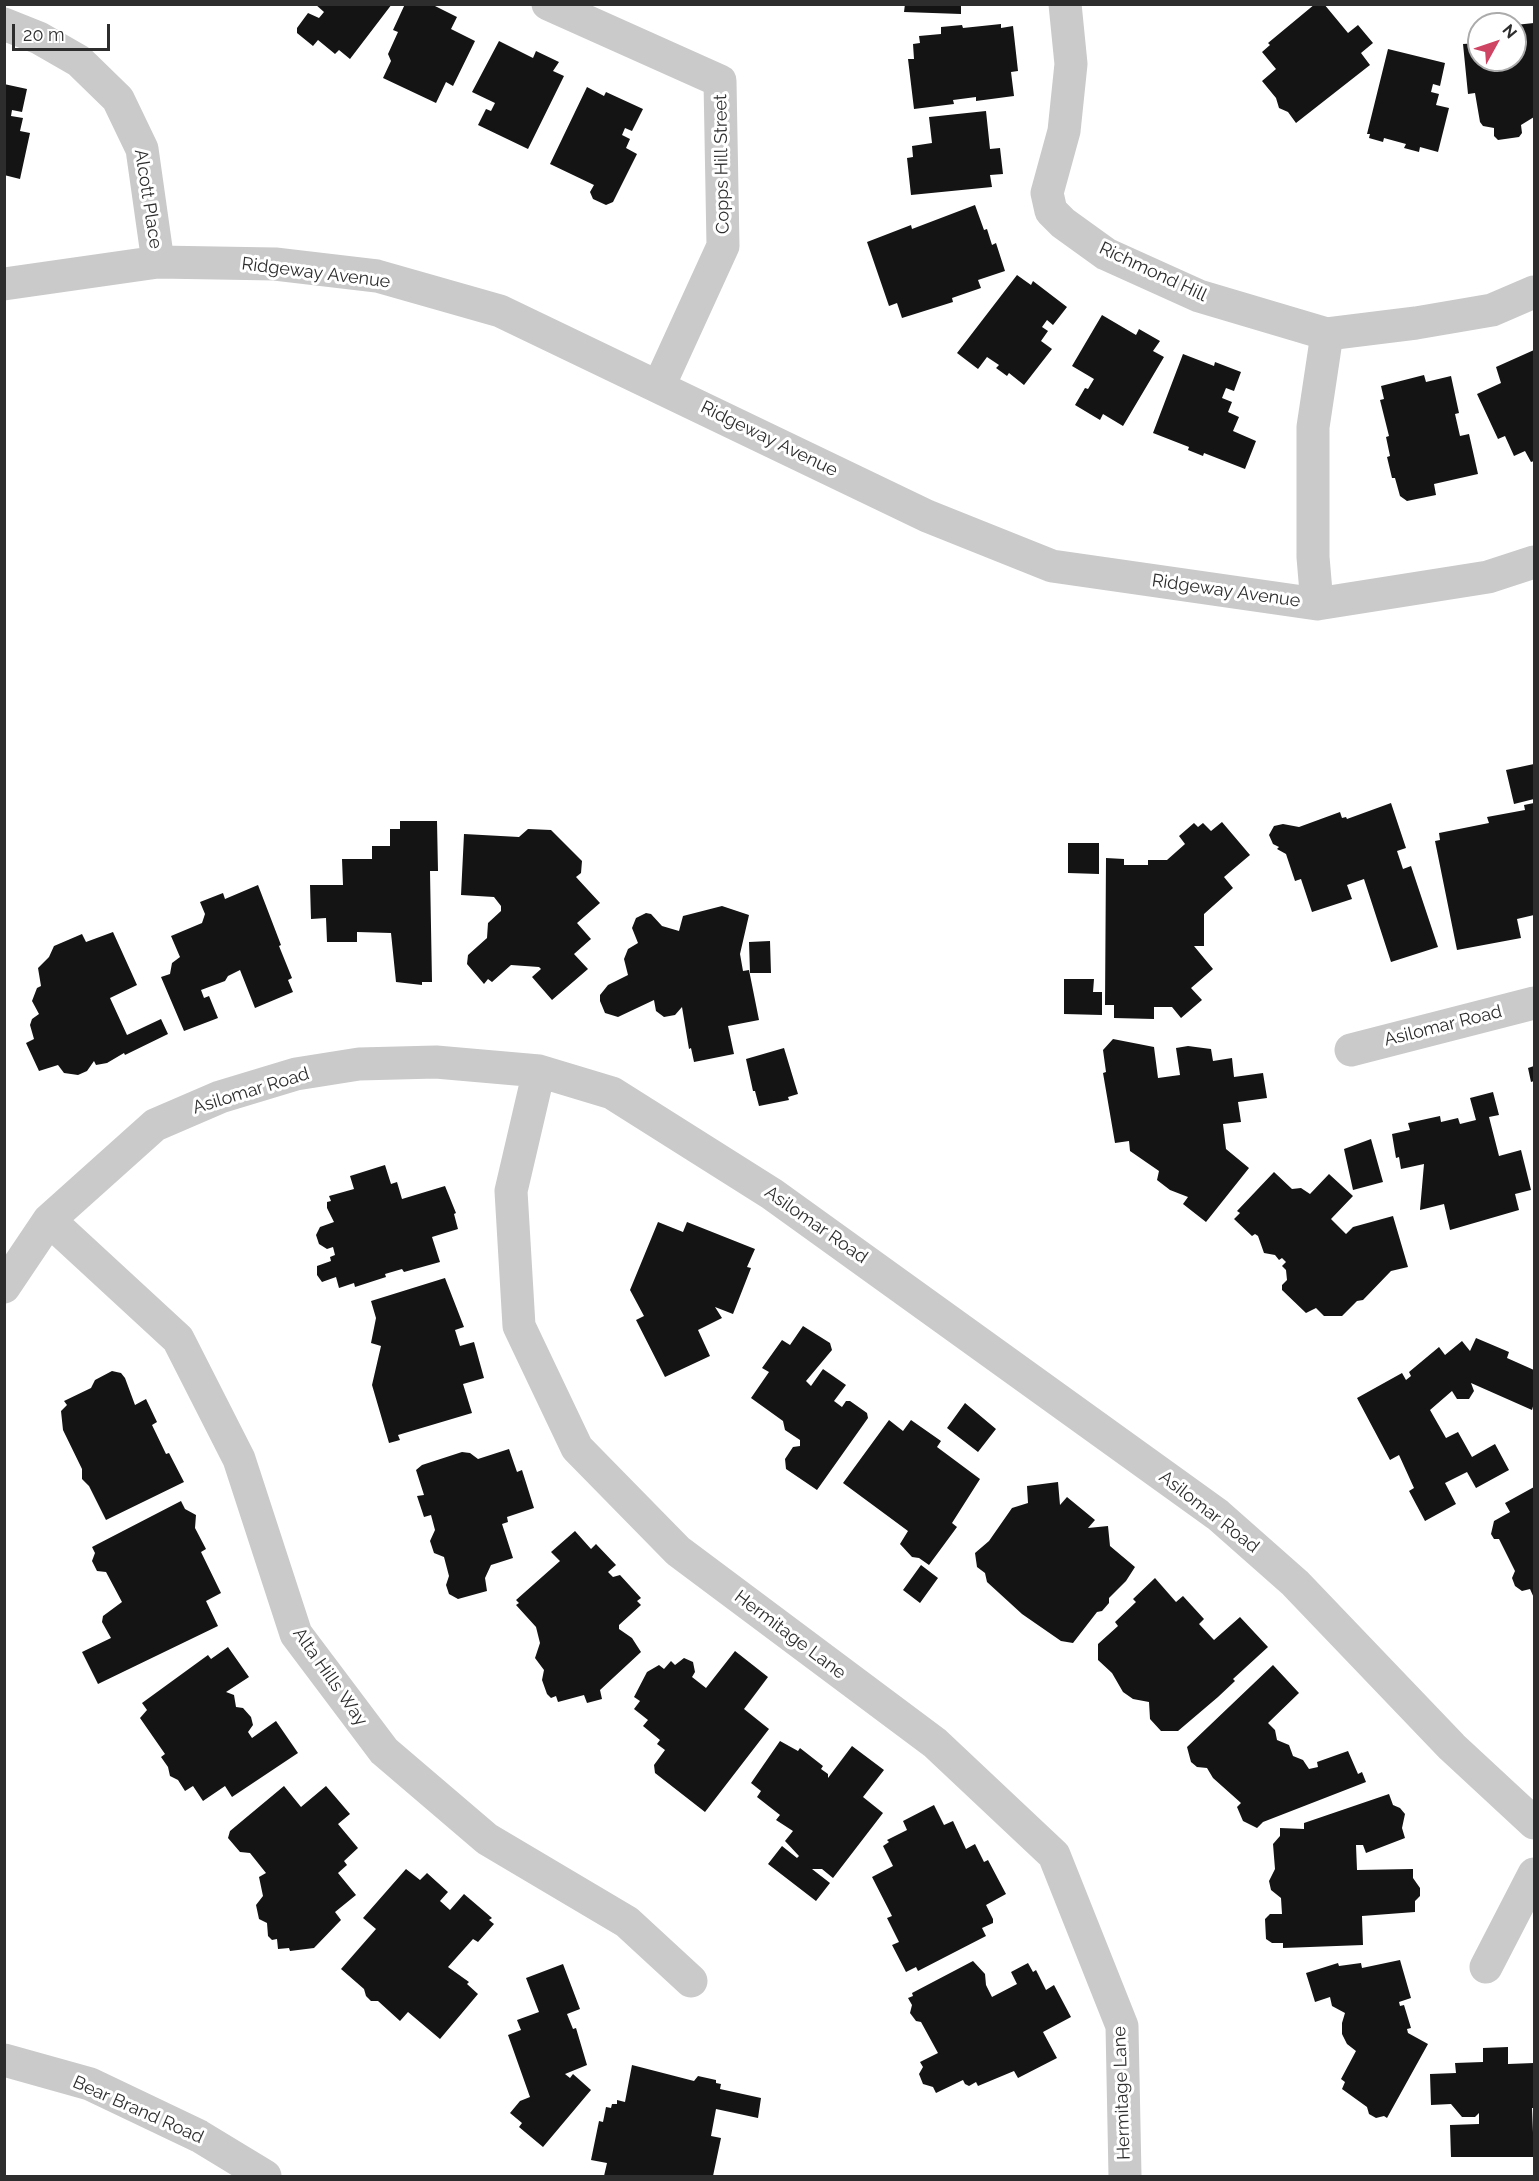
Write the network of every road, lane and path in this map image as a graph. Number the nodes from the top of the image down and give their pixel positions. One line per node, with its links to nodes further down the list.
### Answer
1 (549, 4): 8 (street, Copps Hill Street)
2 (1065, 4): 7 (street, Richmond Hill)
3 (4, 24): 4 (street, Alcott Place)
4 (158, 262): 5 (street, Ridgeway Avenue); 8 (street, Ridgeway Avenue)
5 (4, 284)
6 (1534, 292): 7 (street, Richmond Hill)
7 (1327, 334): 10 (street)
8 (659, 386): 10 (street, Ridgeway Avenue)
9 (1534, 562): 10 (street, Ridgeway Avenue)
10 (1317, 604)
11 (1534, 1003): 12 (street, Asilomar Road)
12 (1351, 1050)
13 (539, 1071): 14 (street, Asilomar Road); 16 (street, Asilomar Road); 22 (street, Hermitage Lane)
14 (49, 1220): 15 (street, Asilomar Road); 19 (street, Alta Hills Way)
15 (4, 1287)
16 (1534, 1823)
17 (1534, 1874): 18 (street)
18 (1486, 1967)
19 (691, 1981)
20 (4, 2060): 21 (street, Bear Brand Road)
21 (265, 2176)
22 (1125, 2176)

